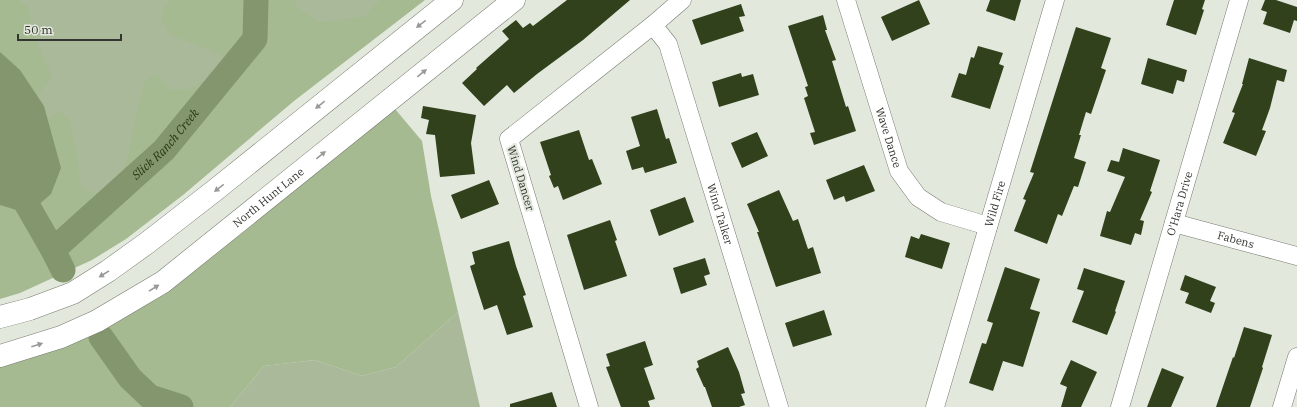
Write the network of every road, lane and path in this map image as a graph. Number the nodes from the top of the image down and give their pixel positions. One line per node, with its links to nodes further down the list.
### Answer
1 (452, 0): 11 (main road, one-way to 11)
2 (514, 0): 12 (main road, North Hunt Lane, one-way to 2)
3 (682, 0): 7 (street, Wind Dancer)
4 (846, 0): 9 (street, Wave Dance)
5 (1055, 0): 9 (street, Wild Fire)
6 (1239, 0): 8 (street, O'Hara Drive)
7 (653, 25): 14 (street, Wind Dancer); 15 (street, Wind Talker)
8 (1174, 223): 10 (street, Fabens); 17 (street, O'Hara Drive)
9 (988, 226): 16 (street, Wild Fire)
10 (1297, 256)
11 (0, 317)
12 (0, 356)
13 (1297, 357): 18 (street)
14 (589, 407)
15 (779, 407)
16 (935, 407)
17 (1120, 407)
18 (1282, 407)

